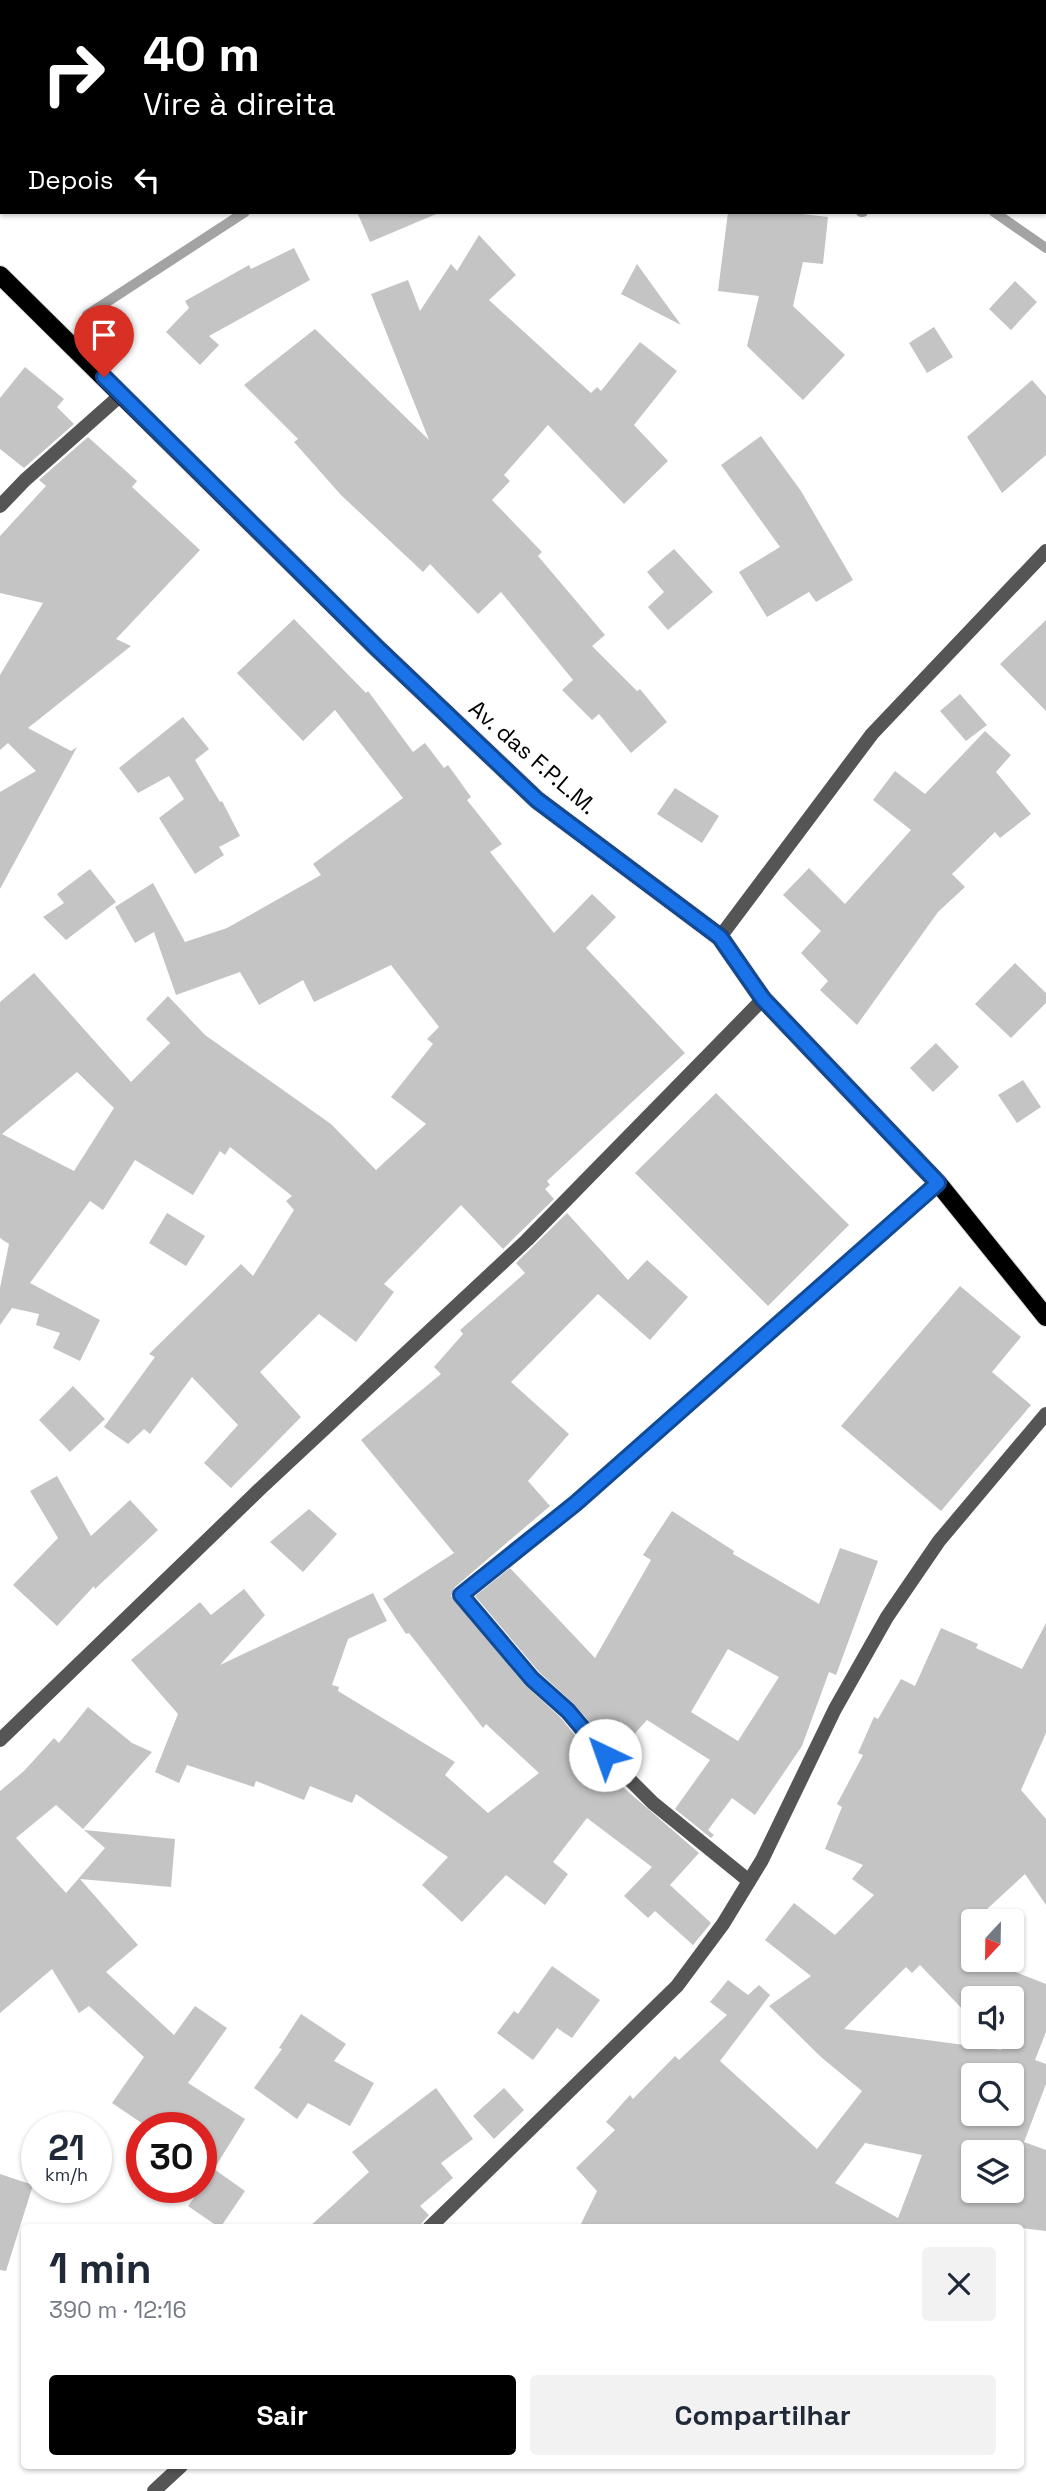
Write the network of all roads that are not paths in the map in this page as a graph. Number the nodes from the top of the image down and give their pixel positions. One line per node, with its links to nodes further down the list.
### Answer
1 (0, 275): 2 (main road, Av. das F.P.L.M.)
2 (122, 394): 3 (street); 5 (main road, Av. das F.P.L.M.)
3 (0, 506)
4 (1046, 551): 5 (street)
5 (720, 937): 6 (main road, Av. das F.P.L.M.)
6 (763, 999): 7 (main road, Av. das F.P.L.M.); 10 (street)
7 (938, 1183): 8 (main road, Av. das F.P.L.M.); 11 (street)
8 (1046, 1317)
9 (1046, 1414): 11 (street)
10 (0, 1740)
11 (749, 1881): 12 (street)
12 (433, 2224)
13 (178, 2469): 14 (street)
14 (154, 2491)

